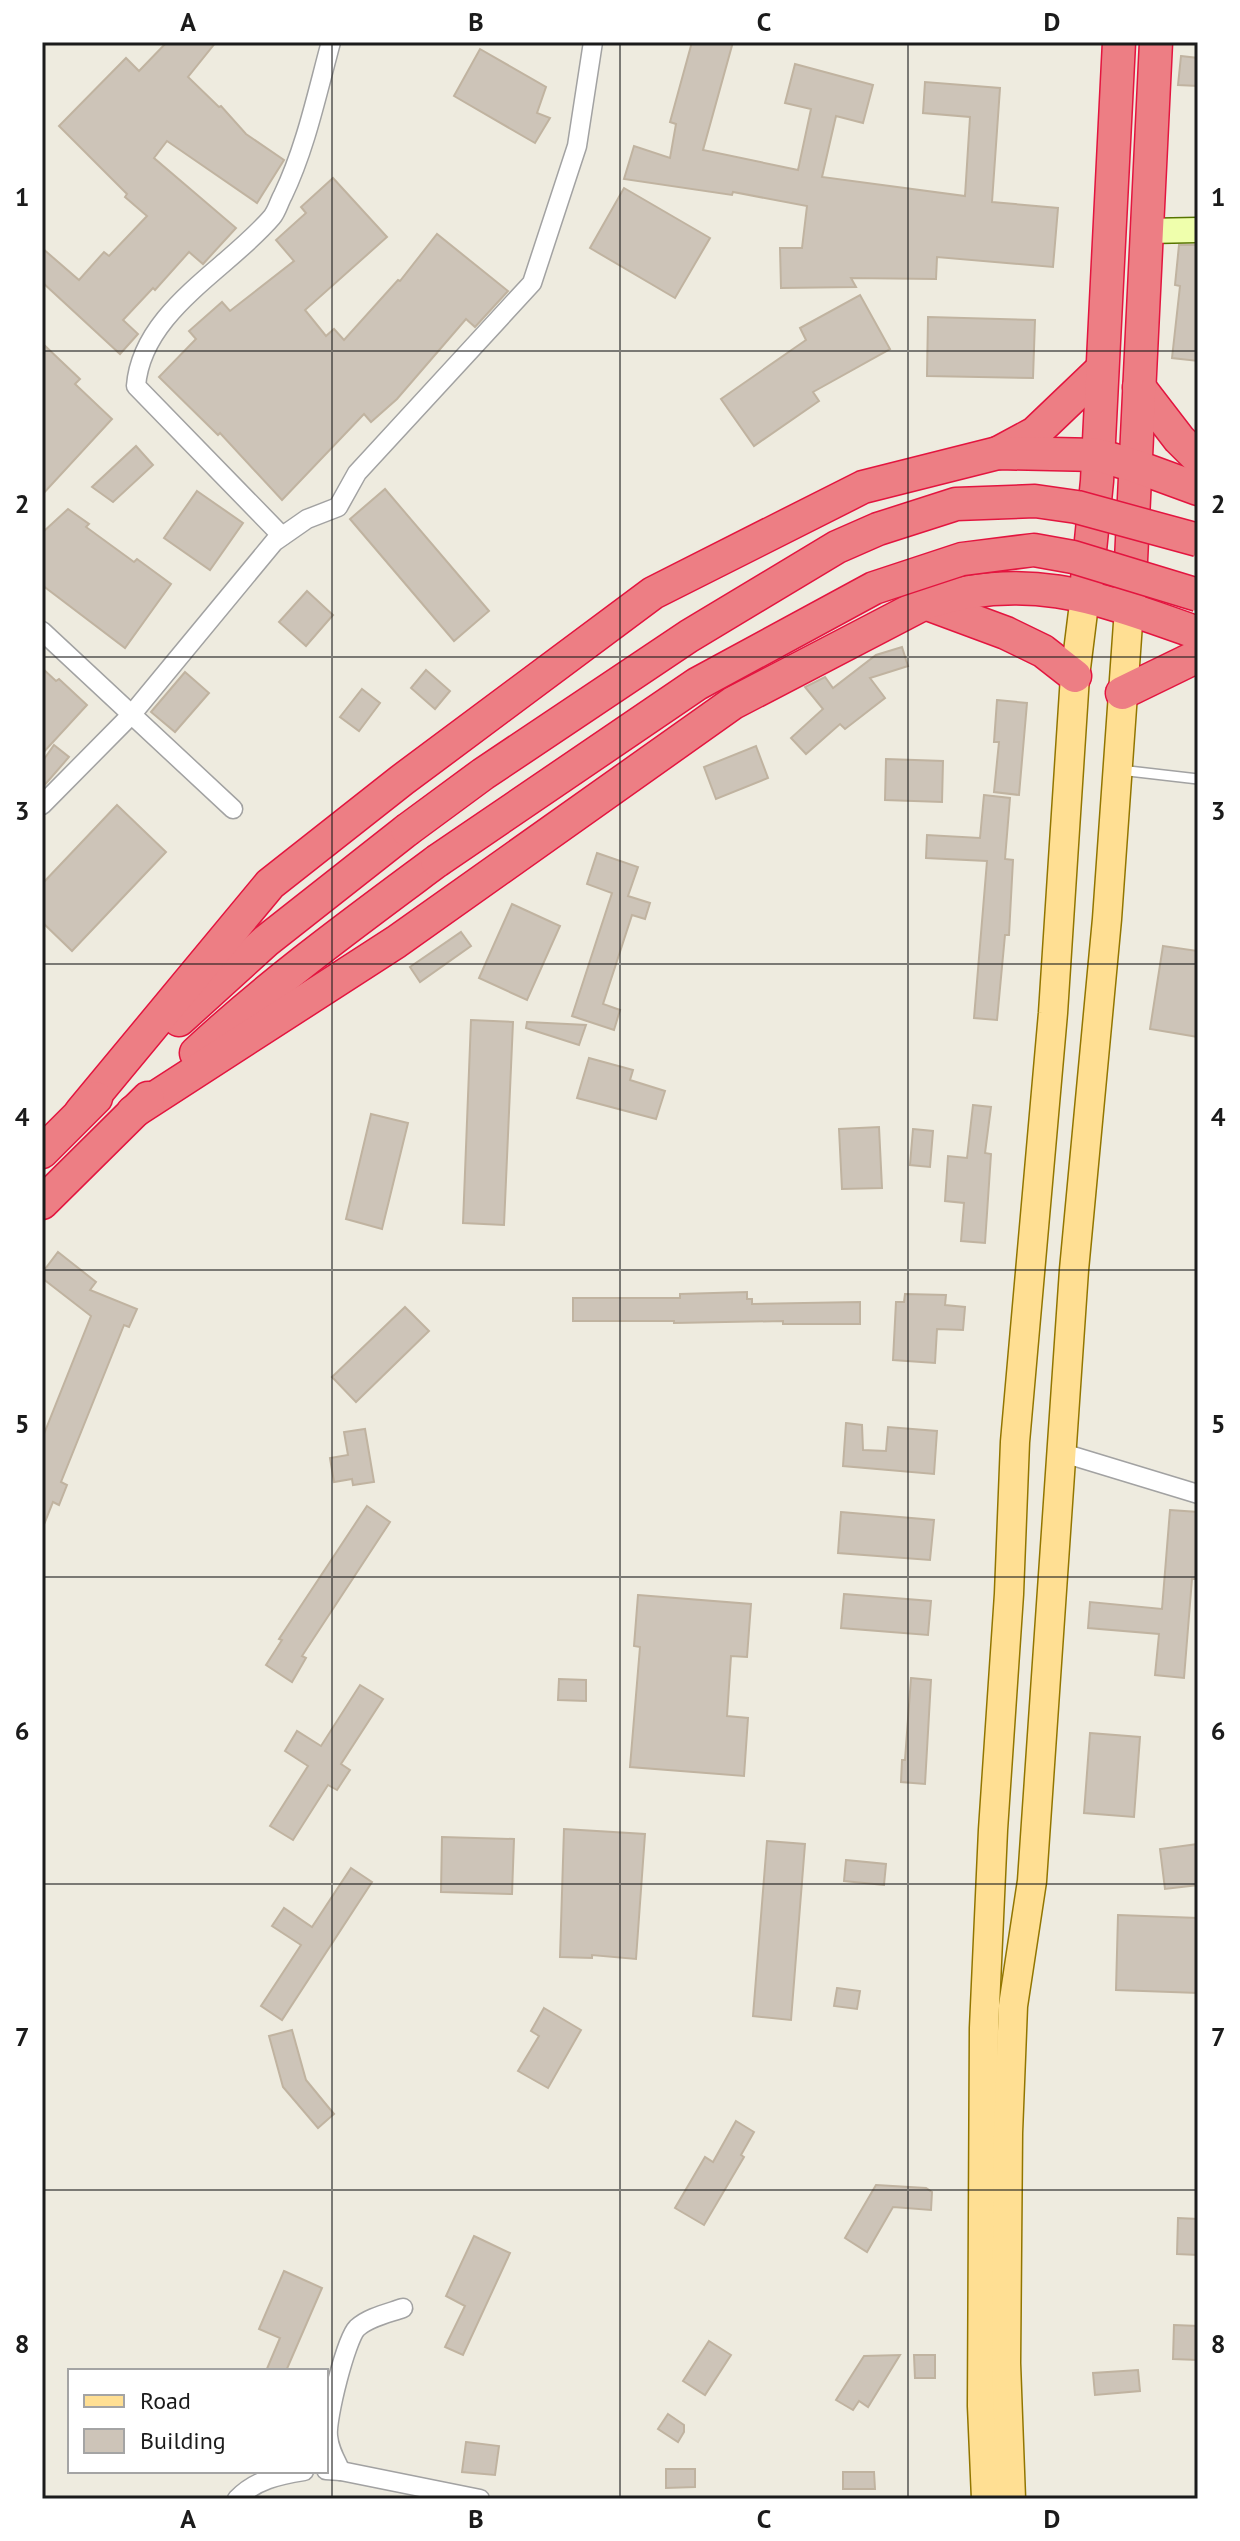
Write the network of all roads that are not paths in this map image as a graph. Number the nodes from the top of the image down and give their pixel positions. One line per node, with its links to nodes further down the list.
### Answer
1 (331, 42): 14 (street)
2 (593, 42): 14 (street)
3 (1119, 42): 7 (highway)
4 (1156, 42): 6 (highway)
5 (1198, 230): 6 (street)
6 (1147, 231): 8 (highway)
7 (1101, 370): 9 (highway); 10 (highway)
8 (1139, 387): 11 (highway); 12 (highway)
9 (998, 453): 10 (highway); 30 (highway)
10 (1098, 455): 12 (highway); 17 (highway)
11 (1198, 458)
12 (1135, 466): 13 (highway); 19 (highway)
13 (1198, 489)
14 (282, 536): 25 (street)
15 (1198, 540): 30 (highway, bridge)
16 (1198, 595): 31 (highway, bridge)
17 (1085, 596): 18 (highway); 19 (highway); 23 (main road)
18 (925, 603): 23 (highway); 31 (highway)
19 (1129, 609): 21 (highway); 24 (main road)
20 (42, 631): 25 (street)
21 (1198, 633)
22 (1198, 656): 24 (highway)
23 (1075, 676): 43 (main road)
24 (1122, 693): 26 (main road)
25 (132, 714): 28 (street); 29 (street)
26 (1117, 770): 27 (lane); 34 (main road)
27 (1198, 779)
28 (42, 805)
29 (233, 809)
30 (81, 1112): 32 (highway)
31 (133, 1112): 33 (highway)
32 (42, 1152)
33 (42, 1203)
34 (1063, 1453): 35 (street); 44 (main road)
35 (1198, 1494)
36 (403, 2308): 37 (street)
37 (328, 2425)
38 (328, 2439): 39 (street)
39 (333, 2471): 42 (street)
40 (293, 2473): 41 (street)
41 (237, 2499)
42 (480, 2499)
43 (986, 2499)
44 (1011, 2499)

